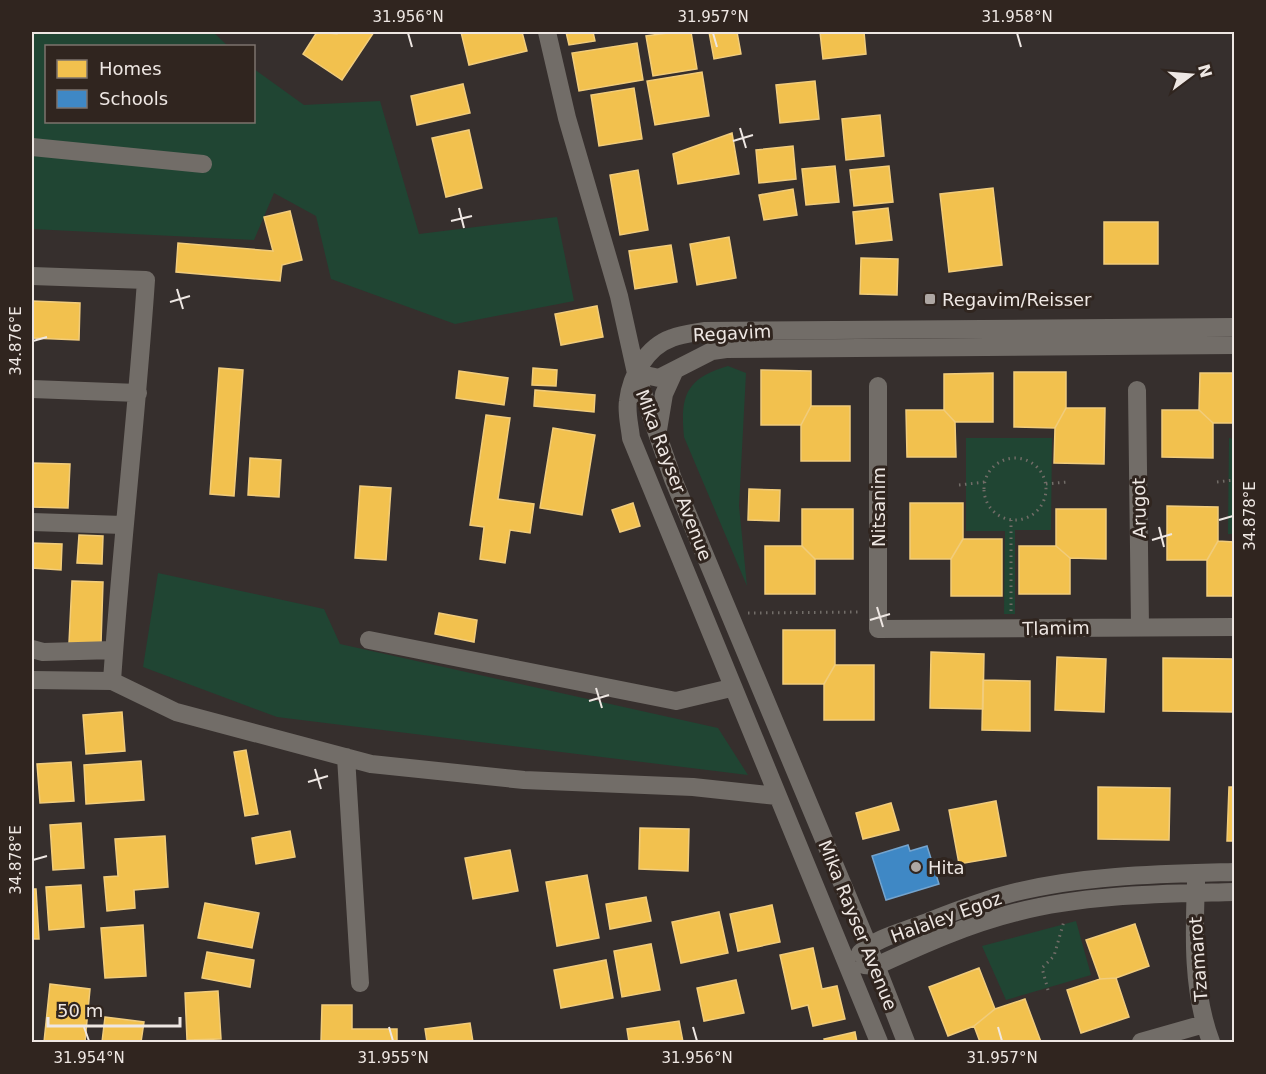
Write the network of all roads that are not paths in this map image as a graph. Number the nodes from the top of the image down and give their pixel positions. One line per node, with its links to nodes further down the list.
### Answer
1 (547, 32): 8 (street)
2 (32, 147): 3 (street)
3 (203, 164)
4 (32, 276): 12 (street)
5 (1234, 327): 8 (street, Regavim)
6 (1234, 345): 7 (street, Regavim)
7 (674, 372): 8 (street, Regavim); 13 (street)
8 (636, 373): 13 (street, Mika Rayser Avenue); 24 (street, Mika Rayser Avenue)
9 (878, 386): 16 (street, Nitsanim)
10 (32, 389): 12 (street)
11 (1137, 390): 17 (street, Arugot)
12 (138, 393): 15 (street)
13 (658, 436): 31 (street, Mika Rayser Avenue)
14 (32, 522): 15 (street)
15 (123, 525): 21 (street)
16 (878, 620): 17 (street, Tlamim)
17 (1140, 626): 18 (street, Tlamim)
18 (1234, 627)
19 (369, 640): 24 (street)
20 (32, 648): 21 (street)
21 (114, 650): 23 (street)
22 (32, 680): 23 (street)
23 (112, 681): 25 (street)
24 (731, 688): 26 (street, Mika Rayser Avenue)
25 (346, 757): 26 (street); 34 (street)
26 (777, 796): 32 (street, Mika Rayser Avenue)
27 (1234, 872): 28 (street, Halaley Egoz)
28 (1196, 874): 30 (street, Tzamarot); 31 (street, Halaley Egoz)
29 (1234, 892): 30 (street, Halaley Egoz)
30 (1195, 894): 33 (street, Halaley Egoz); 35 (street, Tzamarot)
31 (868, 945): 32 (street, Halaley Egoz); 33 (street, Mika Rayser Avenue)
32 (848, 965): 33 (street, Halaley Egoz); 36 (street, Mika Rayser Avenue)
33 (876, 966): 37 (street, Mika Rayser Avenue)
34 (360, 983)
35 (1204, 1024): 38 (street); 39 (street, Tzamarot)
36 (879, 1042)
37 (906, 1042)
38 (1141, 1042)
39 (1211, 1042)

